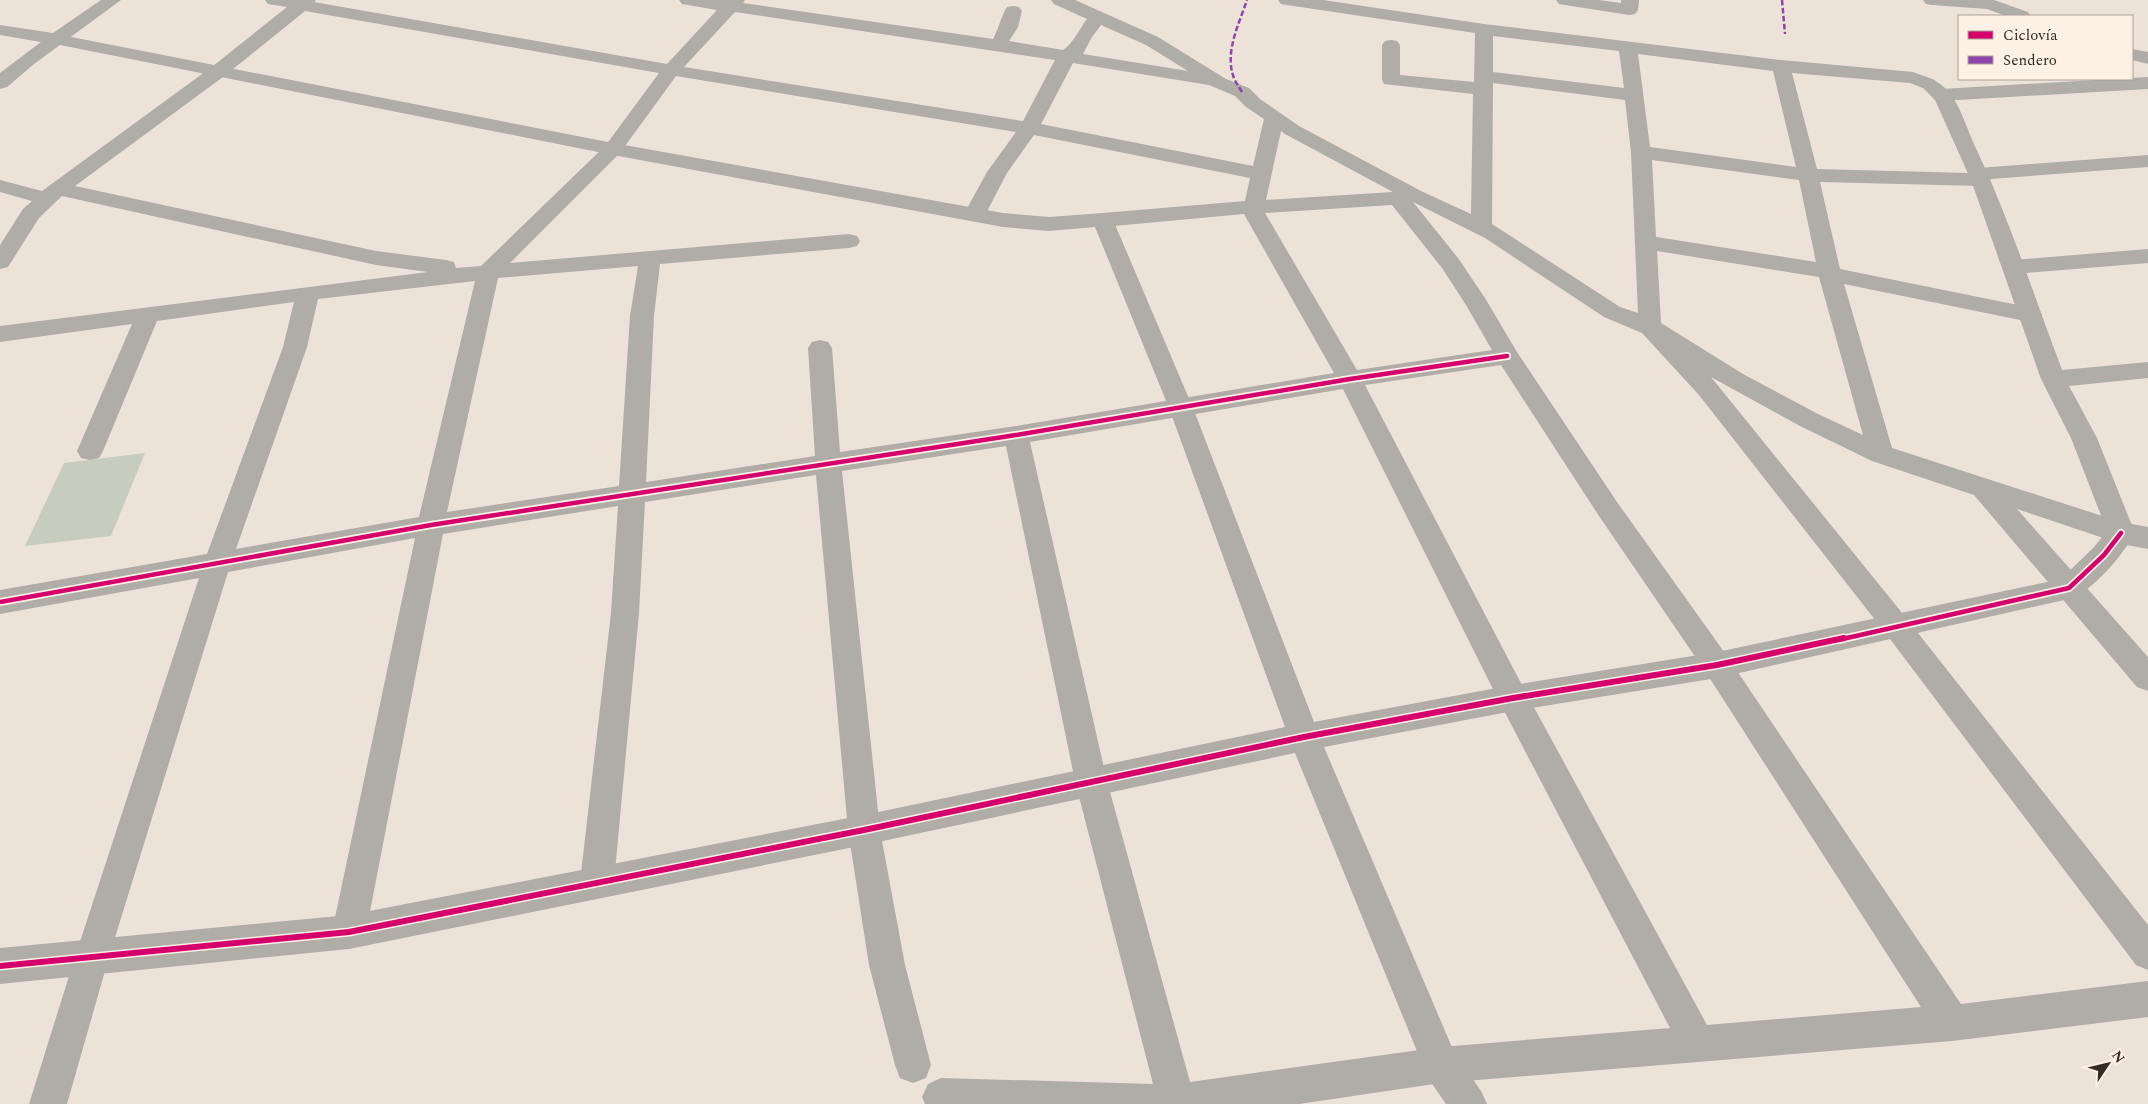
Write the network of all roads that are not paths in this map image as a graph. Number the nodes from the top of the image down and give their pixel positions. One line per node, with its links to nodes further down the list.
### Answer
1 (112, 0): 16 (street)
2 (274, 0): 9 (street)
3 (688, 0): 10 (street)
4 (1060, 0): 13 (street)
5 (1287, 0): 14 (street)
6 (1565, 0): 7 (street)
7 (1630, 0)
8 (1932, 0): 12 (street)
9 (304, 2): 25 (street); 26 (street)
10 (733, 4): 17 (street); 26 (street)
11 (1014, 11): 17 (street)
12 (2019, 15)
13 (1098, 17): 21 (street); 30 (street)
14 (1484, 29): 19 (street); 29 (street)
15 (0, 30): 16 (street)
16 (56, 39): 25 (street); 32 (street)
17 (998, 45): 21 (street)
18 (1391, 45): 29 (street)
19 (1628, 46): 23 (street); 34 (street)
20 (2133, 55): 22 (street)
21 (1066, 56): 30 (street); 36 (street)
22 (2148, 58)
23 (1781, 66): 33 (street); 41 (street)
24 (2133, 69): 27 (street)
25 (220, 70): 37 (street); 44 (street)
26 (671, 70): 36 (street); 37 (street)
27 (2148, 70)
28 (1962, 80): 33 (street)
29 (1483, 82): 34 (street); 49 (street)
30 (1219, 83): 35 (street)
31 (2148, 83): 33 (street)
32 (0, 84)
33 (1936, 90): 42 (street)
34 (1634, 95): 38 (street)
35 (1274, 118): 40 (street); 45 (street)
36 (1029, 128): 40 (street); 47 (street)
37 (612, 149): 47 (street); 56 (street)
38 (1640, 152): 41 (street); 51 (street)
39 (2148, 161): 42 (street)
40 (1262, 174): 46 (street)
41 (1808, 175): 42 (street); 57 (street)
42 (1980, 177): 55 (street)
43 (0, 186): 44 (street)
44 (52, 194): 54 (street); 56 (street)
45 (1406, 197): 46 (street); 49 (street); 64 (street)
46 (1254, 207): 48 (street); 66 (street)
47 (975, 214): 48 (street)
48 (1103, 220): 68 (street)
49 (1481, 228): 61 (street)
50 (849, 241): 53 (street)
51 (1645, 242): 57 (street); 61 (street)
52 (2148, 256): 55 (street)
53 (650, 257): 56 (street); 74 (street)
54 (0, 262)
55 (2013, 267): 59 (street)
56 (488, 272): 58 (street); 75 (street)
57 (1830, 272): 59 (street); 71 (street)
58 (308, 293): 60 (street); 78 (street)
59 (2030, 314): 67 (street)
60 (148, 315): 62 (street); 70 (street)
61 (1650, 326): 71 (street); 81 (street)
62 (0, 334)
63 (820, 348): 72 (street)
64 (1507, 356): 66 (street); 82 (street)
65 (2148, 370): 67 (street)
66 (1350, 379): 68 (street); 84 (street)
67 (2053, 379): 76 (street)
68 (1180, 408): 69 (street); 85 (street)
69 (1016, 435): 72 (street); 86 (street)
70 (90, 451)
71 (1881, 454): 73 (street)
72 (828, 464): 74 (street); 87 (street)
73 (1983, 488): 76 (street); 79 (street)
74 (632, 493): 75 (street); 88 (street)
75 (431, 525): 78 (street); 89 (street)
76 (2121, 534): 77 (street); 79 (street)
77 (2148, 538)
78 (218, 562): 80 (street); 91 (street)
79 (2069, 588): 81 (street); 83 (street)
80 (1, 604)
81 (1898, 627): 82 (street); 90 (street)
82 (1717, 665): 84 (street); 94 (street)
83 (2148, 678)
84 (1513, 698): 85 (street); 95 (street)
85 (1304, 737): 86 (street); 97 (street)
86 (1091, 780): 87 (street); 99 (street)
87 (864, 830): 88 (street); 96 (street)
88 (597, 882): 89 (street)
89 (349, 932): 91 (street)
90 (2148, 953)
91 (92, 957): 92 (street); 100 (street)
92 (0, 966)
93 (2148, 999): 94 (street)
94 (1952, 1023): 95 (street)
95 (1698, 1044): 97 (street)
96 (913, 1065)
97 (1441, 1065): 99 (street); 101 (street)
98 (942, 1097): 99 (street)
99 (1177, 1103)
100 (48, 1104)
101 (1468, 1104)

